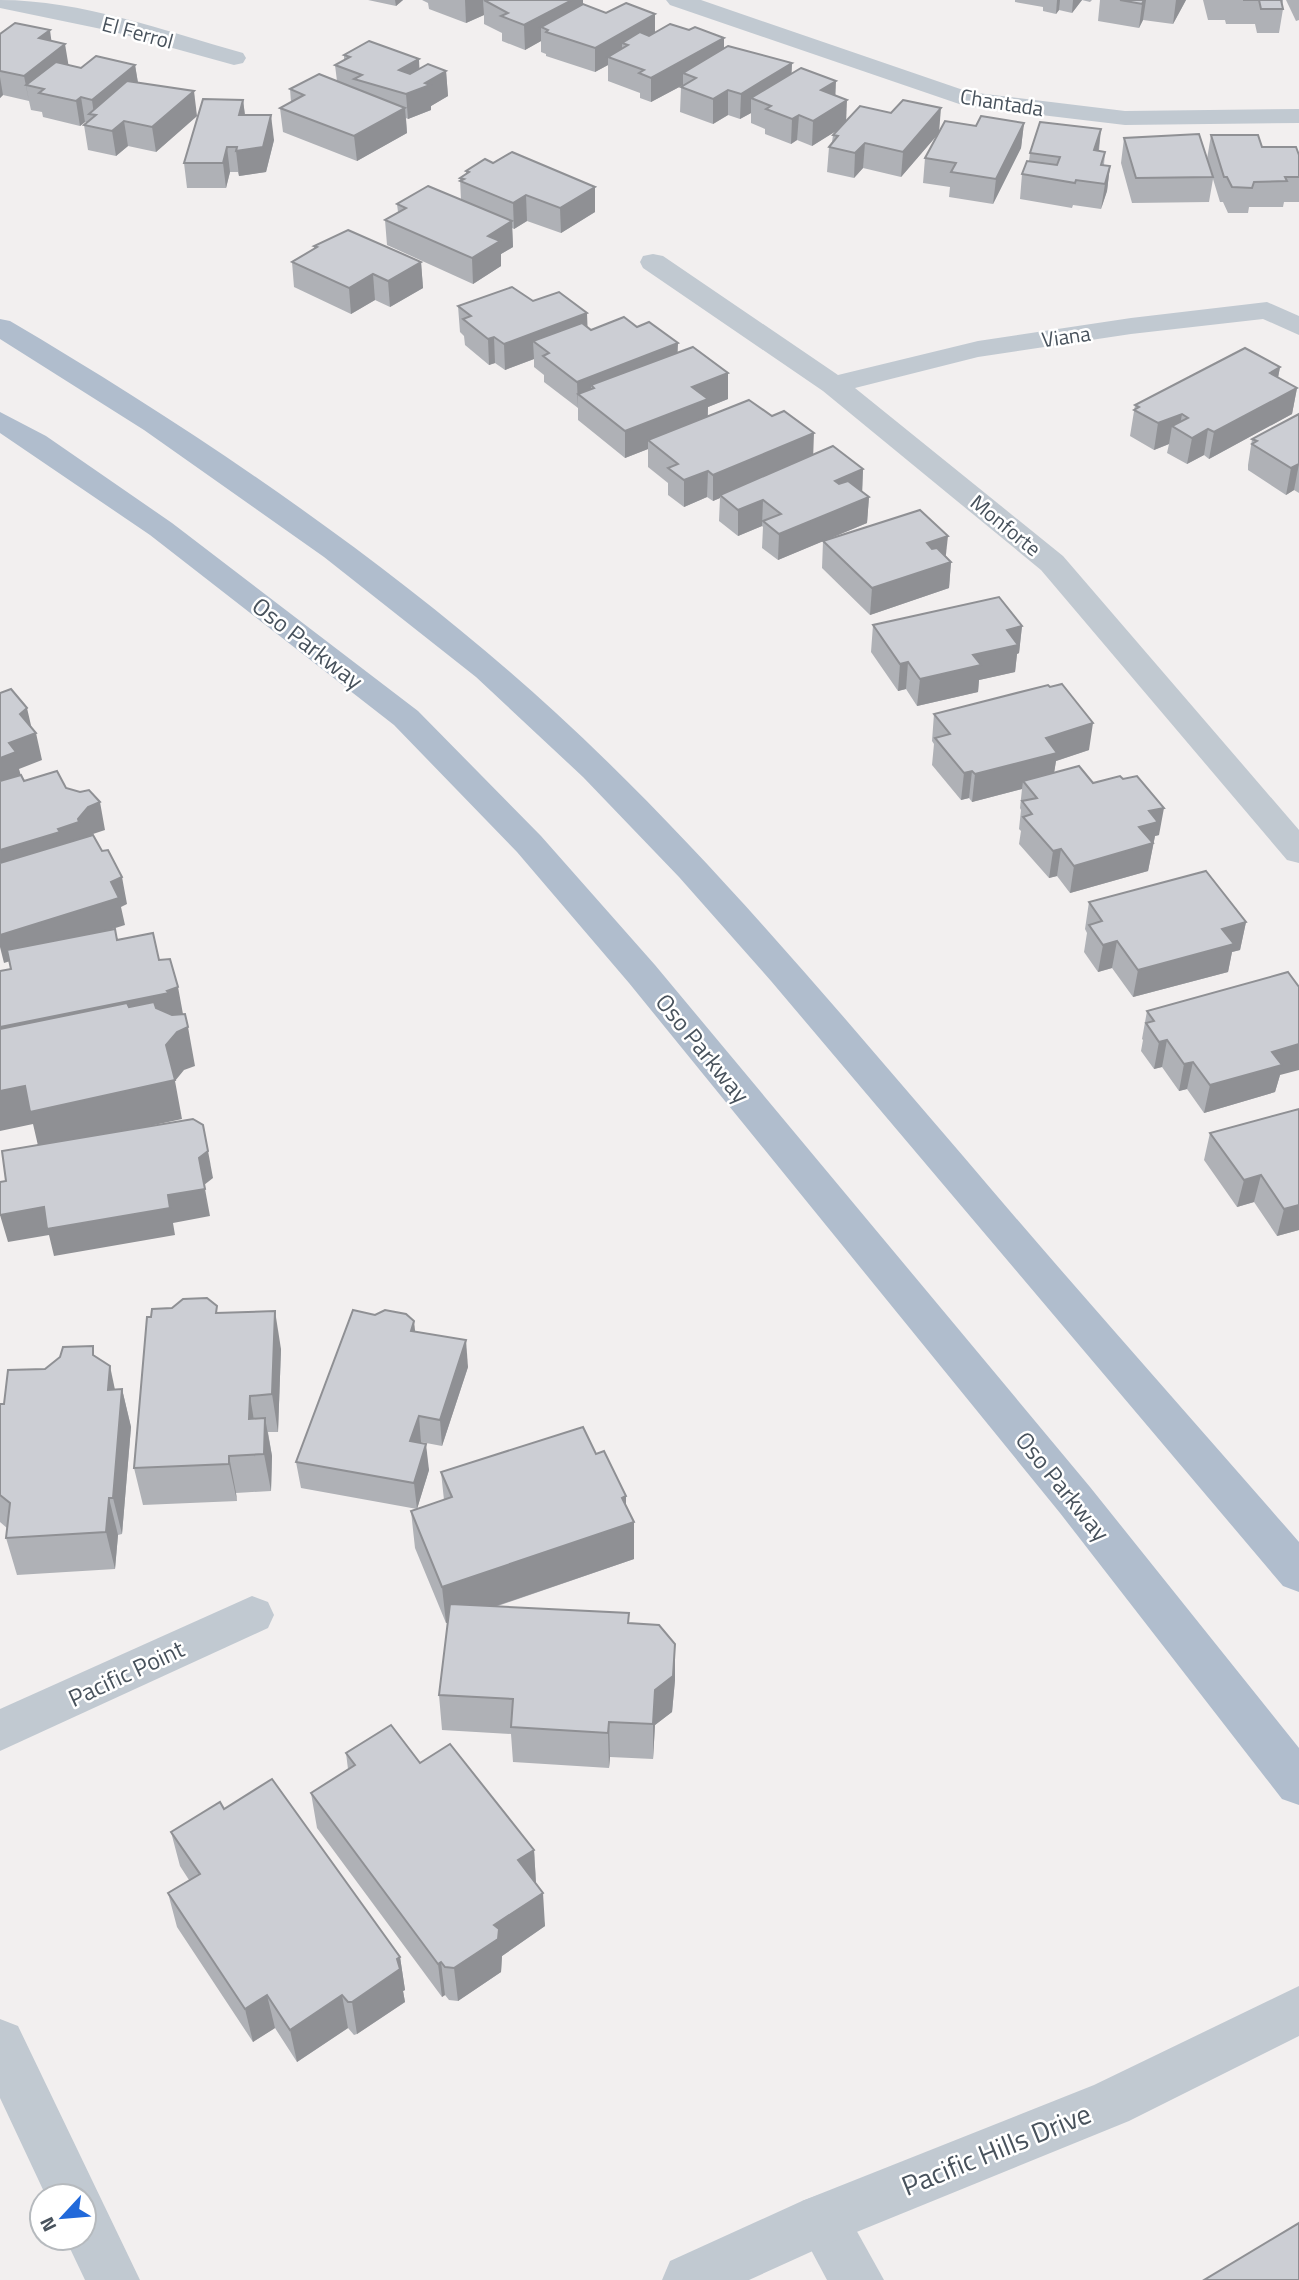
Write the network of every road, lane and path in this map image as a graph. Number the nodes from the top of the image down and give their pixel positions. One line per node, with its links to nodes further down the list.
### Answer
1 (678, 0): 4 (street, Chantada)
2 (0, 1): 3 (street, El Ferrol)
3 (234, 58)
4 (1299, 116)
5 (653, 262): 8 (street, Monforte)
6 (0, 327): 11 (main road)
7 (1299, 327): 8 (street, Viana)
8 (833, 385): 10 (street, Monforte)
9 (0, 421): 14 (main road, Oso Parkway)
10 (1299, 852)
11 (1299, 1573)
12 (252, 1615): 13 (street, Pacific Point)
13 (0, 1731)
14 (1299, 1784)
15 (1299, 2010): 18 (street, Pacific Hills Drive)
16 (0, 2043): 17 (street)
17 (66, 2182)
18 (821, 2220): 21 (street, Pacific Hills Drive); 22 (street)
19 (98, 2248): 20 (street)
20 (113, 2280)
21 (689, 2280)
22 (857, 2280)

